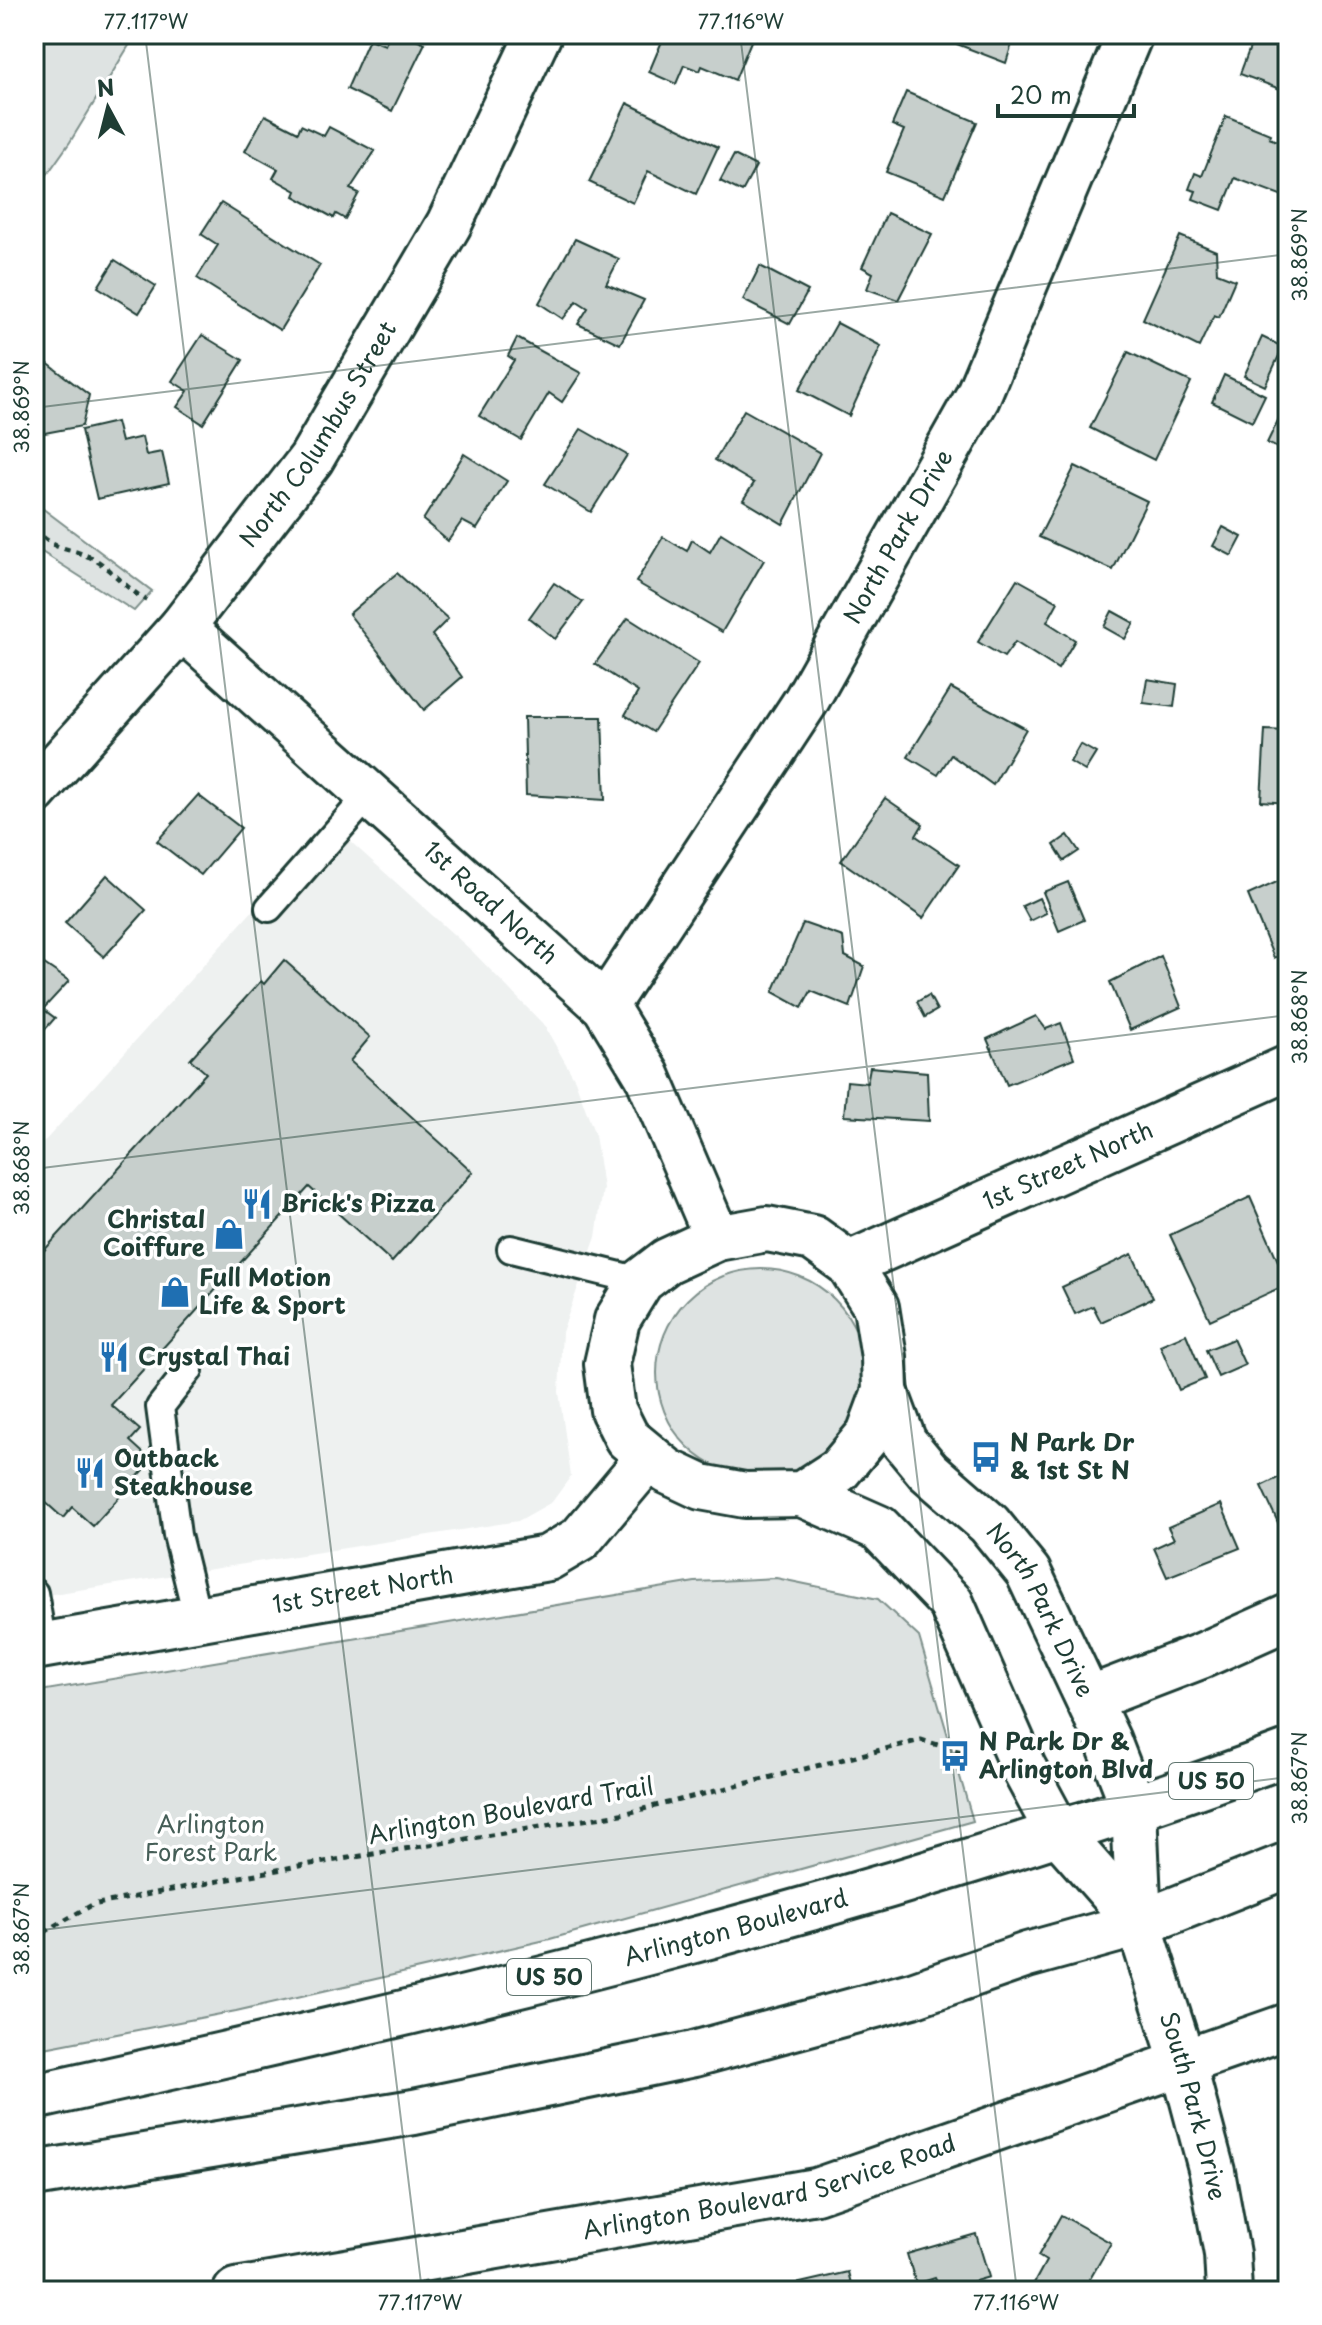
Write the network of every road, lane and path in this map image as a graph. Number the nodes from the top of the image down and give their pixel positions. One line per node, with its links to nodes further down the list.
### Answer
1 (539, 34): 4 (main road, North Columbus Street)
2 (1130, 34): 8 (main road, North Park Drive)
3 (34, 529): 4 (path)
4 (182, 627): 5 (main road, North Columbus Street); 6 (main road, 1st Road North)
5 (34, 792)
6 (368, 796): 7 (lane); 8 (main road, 1st Road North)
7 (269, 908)
8 (605, 1006): 10 (main road, 1st Road North)
9 (1288, 1068): 12 (main road, 1st Street North)
10 (717, 1238): 12 (main road); 13 (main road)
11 (511, 1249): 13 (lane)
12 (849, 1264): 15 (main road)
13 (641, 1281): 16 (main road)
14 (189, 1370): 20 (lane)
15 (885, 1391): 17 (main road); 22 (main road, North Park Drive)
16 (649, 1457): 17 (main road); 20 (main road, 1st Street North)
17 (802, 1494): 26 (main road)
18 (34, 1593): 21 (lane)
19 (1288, 1617): 22 (main road)
20 (198, 1620): 21 (main road, 1st Street North)
21 (38, 1646)
22 (1089, 1699): 25 (main road, North Park Drive)
23 (1288, 1753): 25 (main road, Arlington Boulevard / US 50)
24 (971, 1761): 29 (path, Arlington Boulevard Trail)
25 (1134, 1808): 26 (main road, Arlington Boulevard / US 50); 28 (main road, North Park Drive)
26 (1058, 1832): 28 (main road); 32 (main road, Arlington Boulevard / US 50)
27 (1288, 1865): 28 (main road)
28 (1139, 1924): 31 (main road, South Park Drive); 33 (main road)
29 (34, 1938)
30 (1288, 2026): 31 (main road, Arlington Boulevard Service Road)
31 (1183, 2063): 34 (main road, Arlington Boulevard Service Road); 35 (main road, South Park Drive)
32 (34, 2097)
33 (34, 2174)
34 (236, 2291)
35 (1229, 2291)

